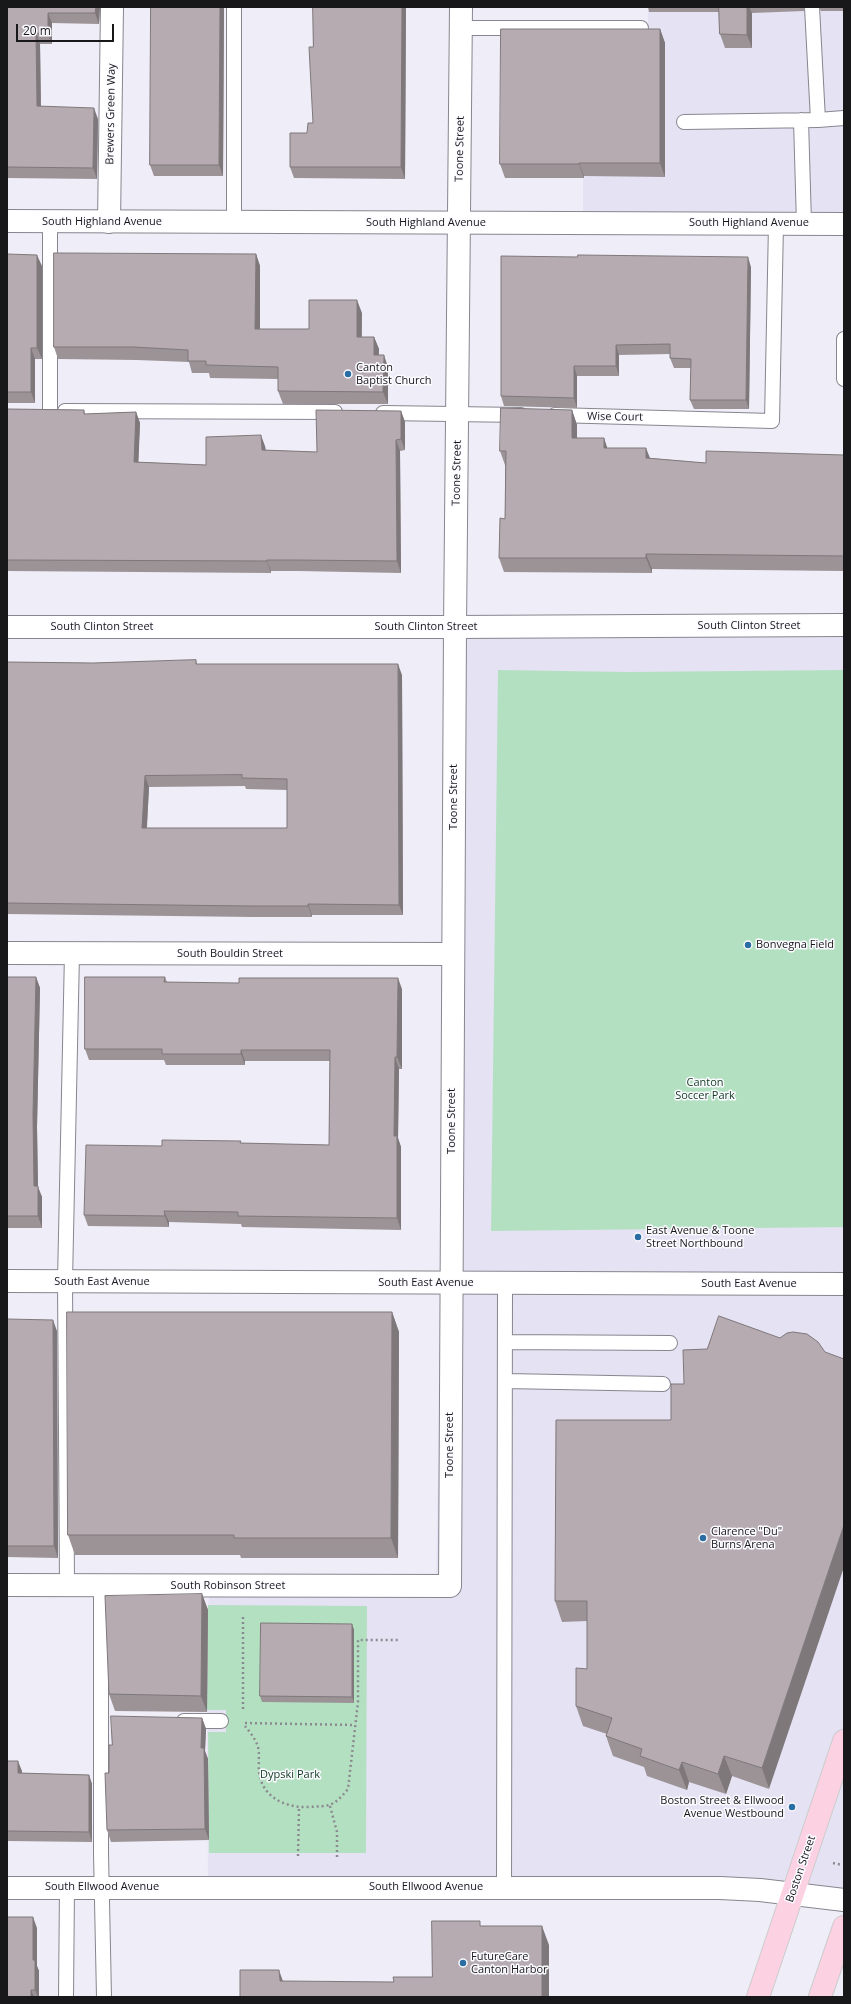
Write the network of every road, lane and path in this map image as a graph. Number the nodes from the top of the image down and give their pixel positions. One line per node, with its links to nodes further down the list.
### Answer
1 (112, 7): 13 (street, Brewers Green Way)
2 (234, 7): 14 (lane)
3 (461, 7): 5 (street, Toone Street)
4 (812, 7): 9 (lane)
5 (461, 28): 6 (lane); 15 (street, Toone Street)
6 (641, 28)
7 (844, 118): 9 (lane)
8 (801, 120): 9 (lane); 10 (lane); 17 (lane)
9 (818, 120)
10 (684, 122)
11 (50, 221): 12 (street, South Highland Avenue); 13 (street, South Highland Avenue); 22 (lane)
12 (7, 222)
13 (109, 222): 14 (street, South Highland Avenue)
14 (234, 222): 15 (street, South Highland Avenue)
15 (459, 223): 16 (street, South Highland Avenue); 25 (street, Toone Street)
16 (776, 224): 17 (street, South Highland Avenue); 25 (lane, Wise Court)
17 (804, 224): 18 (street, South Highland Avenue)
18 (844, 224)
19 (844, 339): 20 (lane)
20 (844, 379)
21 (36, 411): 22 (lane)
22 (50, 411): 23 (lane)
23 (350, 412)
24 (373, 413): 25 (lane, Wise Court)
25 (457, 413): 28 (street, Toone Street)
26 (844, 625): 28 (street, South Clinton Street)
27 (7, 627): 28 (street, South Clinton Street)
28 (455, 628): 31 (street, Toone Street)
29 (7, 953): 30 (street, South Bouldin Street)
30 (72, 953): 31 (street, South Bouldin Street); 33 (lane)
31 (453, 954): 34 (street, Toone Street)
32 (7, 1281): 33 (street, South East Avenue)
33 (65, 1281): 34 (street, South East Avenue); 42 (lane)
34 (451, 1283): 35 (street, South East Avenue); 45 (street, Toone Street)
35 (505, 1283): 36 (street, South East Avenue); 37 (lane)
36 (844, 1284)
37 (506, 1342): 38 (lane); 39 (lane)
38 (670, 1343)
39 (506, 1381): 40 (lane); 58 (lane)
40 (663, 1384)
41 (7, 1585): 42 (street, South Robinson Street)
42 (67, 1586): 43 (street, South Robinson Street)
43 (101, 1586): 44 (street, South Robinson Street); 48 (lane)
44 (243, 1586): 45 (street, South Robinson Street); 47 (path)
45 (450, 1586)
46 (399, 1640): 52 (path)
47 (243, 1715)
48 (102, 1719): 49 (lane); 60 (lane)
49 (118, 1720)
50 (174, 1721): 51 (lane)
51 (222, 1721)
52 (355, 1725): 54 (path); 55 (path)
53 (844, 1741): 62 (main road, Boston Street)
54 (330, 1806): 55 (path); 57 (path)
55 (299, 1807): 56 (path)
56 (298, 1856)
57 (337, 1856)
58 (504, 1886): 60 (street, South Ellwood Avenue); 62 (street, South Ellwood Avenue)
59 (67, 1887): 60 (street, South Ellwood Avenue); 61 (street, South Ellwood Avenue); 65 (lane)
60 (103, 1887): 66 (lane)
61 (7, 1888)
62 (792, 1894): 63 (street, South Ellwood Avenue); 67 (main road, Boston Street)
63 (844, 1900)
64 (844, 1928): 68 (main road)
65 (66, 1997)
66 (104, 1997)
67 (758, 1997)
68 (820, 1997)

